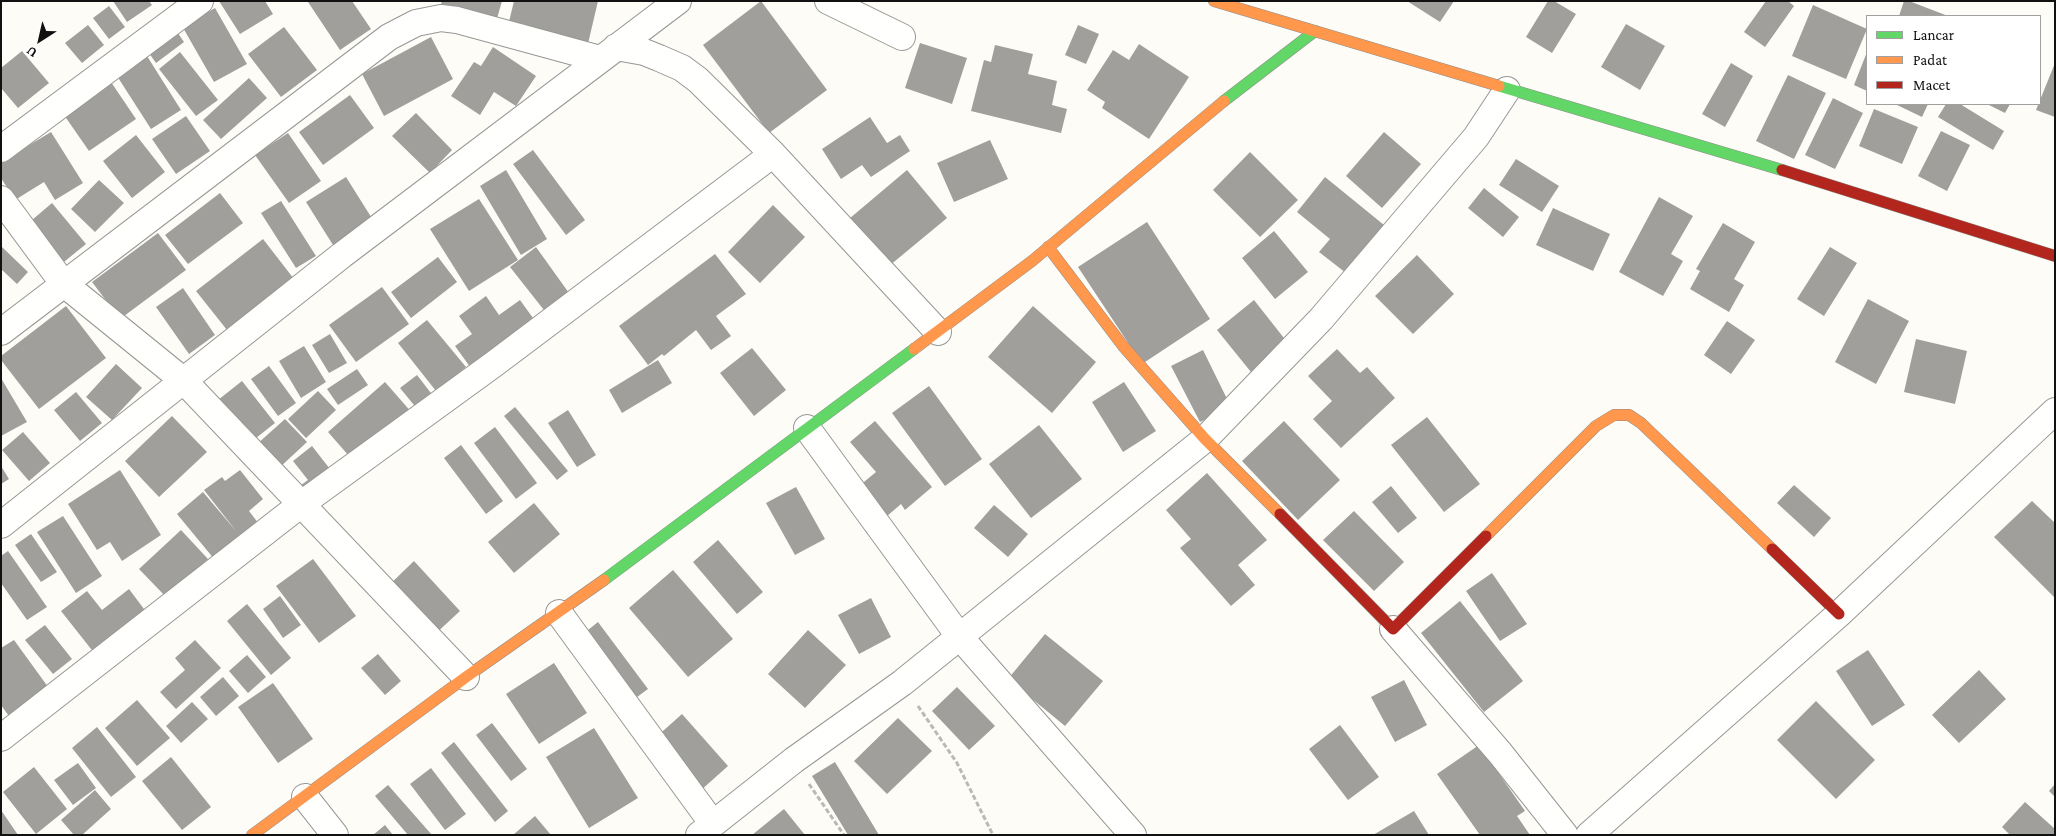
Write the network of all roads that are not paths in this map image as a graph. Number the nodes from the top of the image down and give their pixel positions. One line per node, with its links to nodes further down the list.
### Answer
1 (200, 1): 9 (street)
2 (678, 1): 7 (street)
3 (828, 1): 6 (street)
4 (1214, 1): 5 (street)
5 (1315, 31): 8 (street); 12 (street)
6 (902, 36)
7 (608, 53): 10 (street); 14 (street); 17 (street)
8 (1507, 90): 13 (street); 20 (street)
9 (1, 149)
10 (773, 154): 16 (street); 21 (street)
11 (1, 199): 14 (street)
12 (1048, 247): 16 (street); 20 (street)
13 (2055, 256)
14 (63, 283): 15 (street); 17 (street)
15 (1, 332)
16 (938, 332): 19 (street)
17 (184, 381): 21 (street); 22 (street)
18 (2055, 411): 24 (street)
19 (807, 428): 23 (street); 26 (street)
20 (1205, 439): 25 (street); 26 (street)
21 (300, 505): 27 (street); 28 (street)
22 (1, 525)
23 (559, 613): 27 (street); 30 (street)
24 (1839, 614): 25 (street); 35 (street)
25 (1393, 629): 34 (street)
26 (959, 636): 30 (street); 33 (street)
27 (466, 677): 29 (street)
28 (1, 738)
29 (305, 796): 31 (street); 32 (street)
30 (706, 829)
31 (252, 835)
32 (335, 835)
33 (1133, 835)
34 (1565, 835)
35 (1589, 835)

